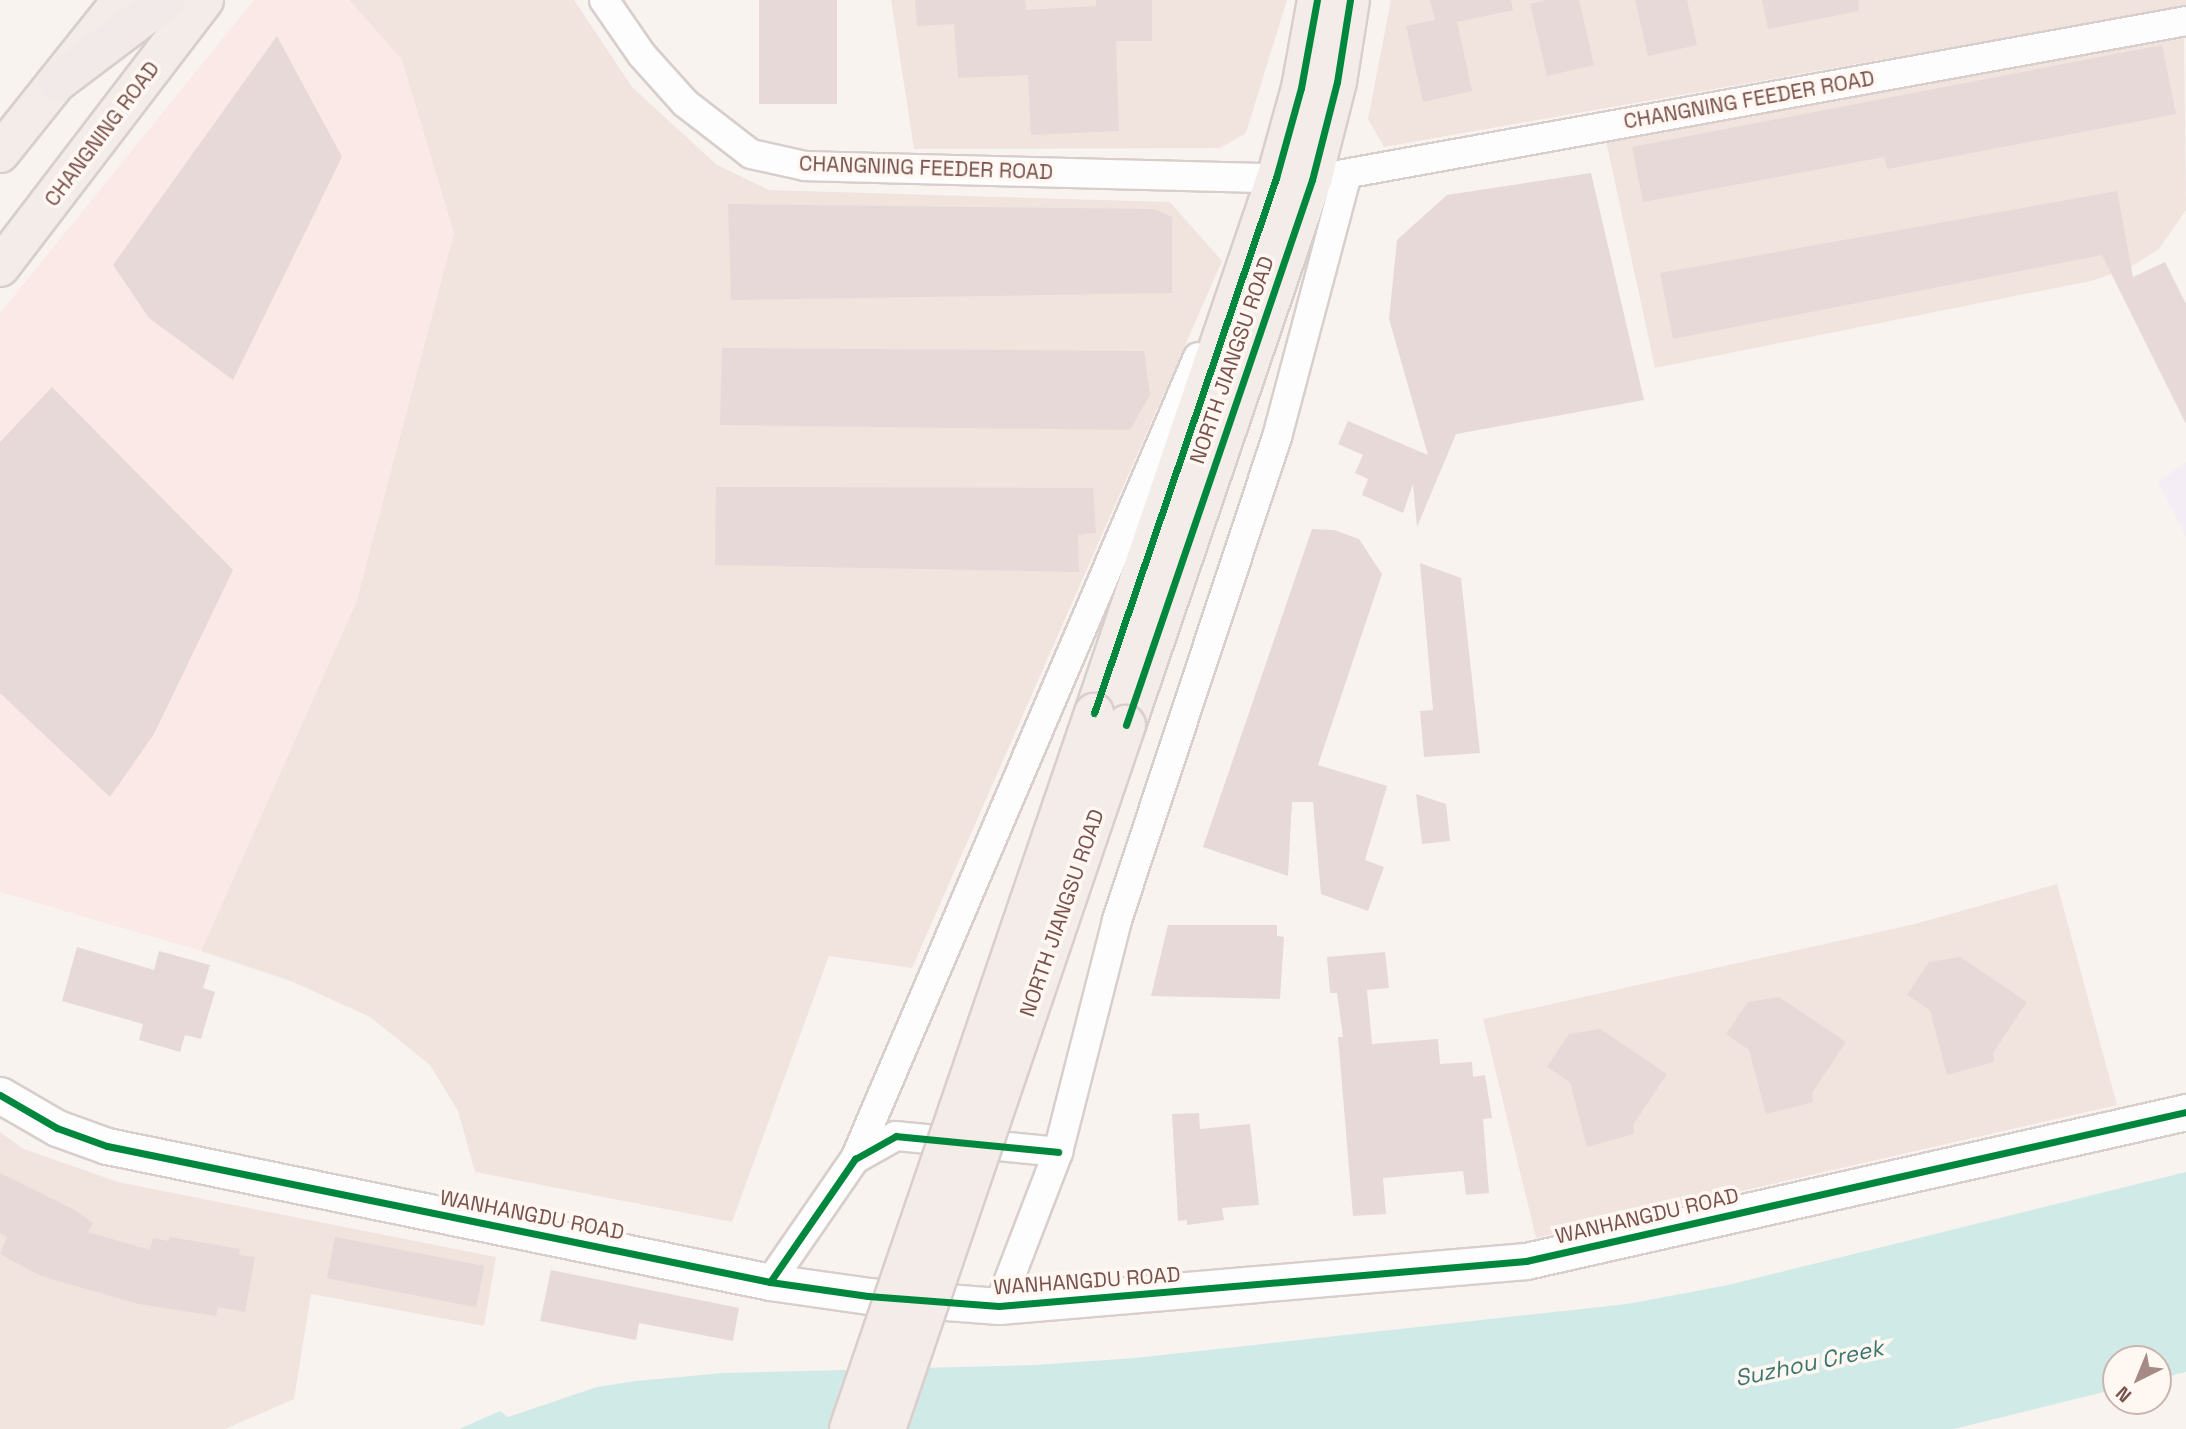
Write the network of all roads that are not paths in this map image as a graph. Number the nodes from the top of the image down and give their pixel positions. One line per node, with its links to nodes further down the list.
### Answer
1 (122, 0): 8 (main road)
2 (166, 0): 8 (highway)
3 (204, 0): 11 (main road, CHANGNING ROAD)
4 (604, 0): 10 (street, CHANGNING FEEDER ROAD)
5 (1317, 0): 10 (main road, NORTH JIANGSU ROAD)
6 (1350, 0): 10 (main road, NORTH JIANGSU ROAD)
7 (2186, 21): 10 (street, CHANGNING FEEDER ROAD)
8 (57, 82): 9 (main road)
9 (0, 153)
10 (1311, 177): 15 (street); 17 (main road, NORTH JIANGSU ROAD, bridge)
11 (0, 267)
12 (1229, 286): 16 (street)
13 (0, 1095): 18 (street, WANHANGDU ROAD)
14 (2186, 1112): 19 (street, WANHANGDU ROAD)
15 (1058, 1152): 16 (street); 19 (street)
16 (855, 1159): 18 (street)
17 (924, 1263): 20 (main road, bridge); 21 (main road, bridge)
18 (770, 1282): 19 (street, WANHANGDU ROAD)
19 (999, 1306)
20 (849, 1429)
21 (886, 1429)

